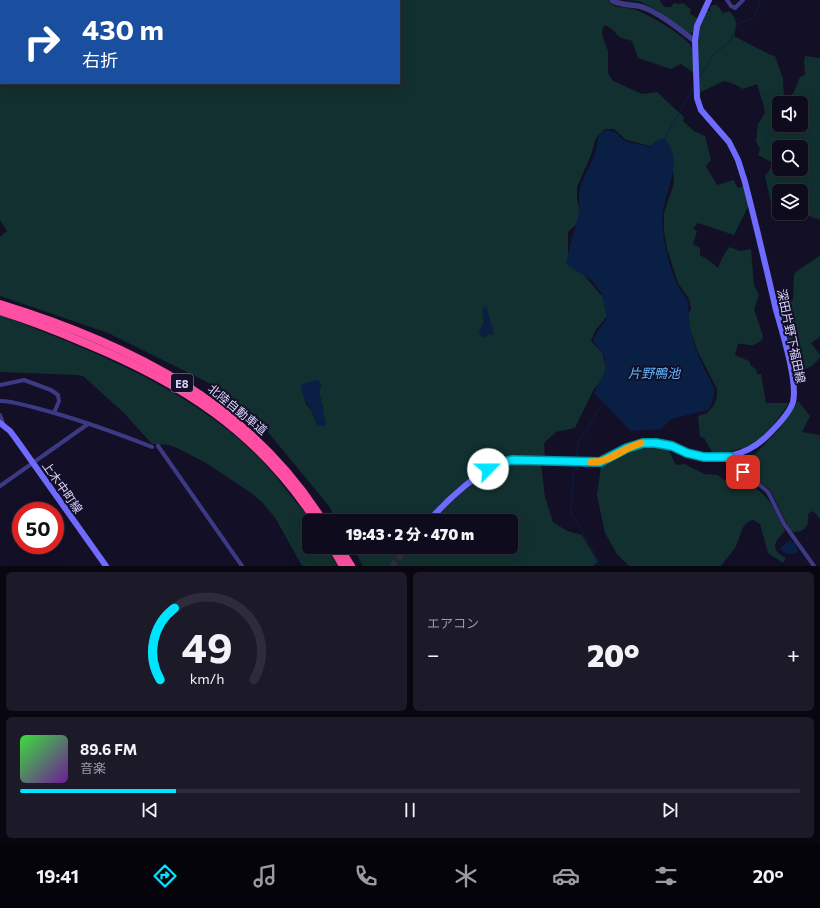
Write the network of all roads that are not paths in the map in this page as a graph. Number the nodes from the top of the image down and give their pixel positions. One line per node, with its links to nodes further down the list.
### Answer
1 (612, 0): 5 (street)
2 (709, 0): 5 (main road, 深田片野下福田線)
3 (727, 0): 4 (street)
4 (742, 0)
5 (695, 42): 16 (main road, 深田片野下福田線)
6 (0, 304): 20 (highway, 北陸自動車道 / E8)
7 (0, 311): 19 (highway, 北陸自動車道 / E8)
8 (0, 385): 10 (street)
9 (0, 401): 10 (street)
10 (54, 413): 12 (street)
11 (0, 415): 13 (street)
12 (88, 424): 14 (street); 17 (street)
13 (2, 425): 17 (main road, 上木中町線)
14 (152, 446)
15 (158, 446): 25 (street)
16 (730, 457): 21 (main road, 深田片野下福田線); 28 (street)
17 (33, 463): 18 (street); 24 (main road, 上木中町線)
18 (0, 486)
19 (311, 514)
20 (318, 514)
21 (436, 514)
22 (336, 554): 26 (highway)
23 (343, 554): 27 (highway)
24 (106, 566)
25 (242, 566)
26 (343, 566)
27 (351, 566)
28 (814, 566)

